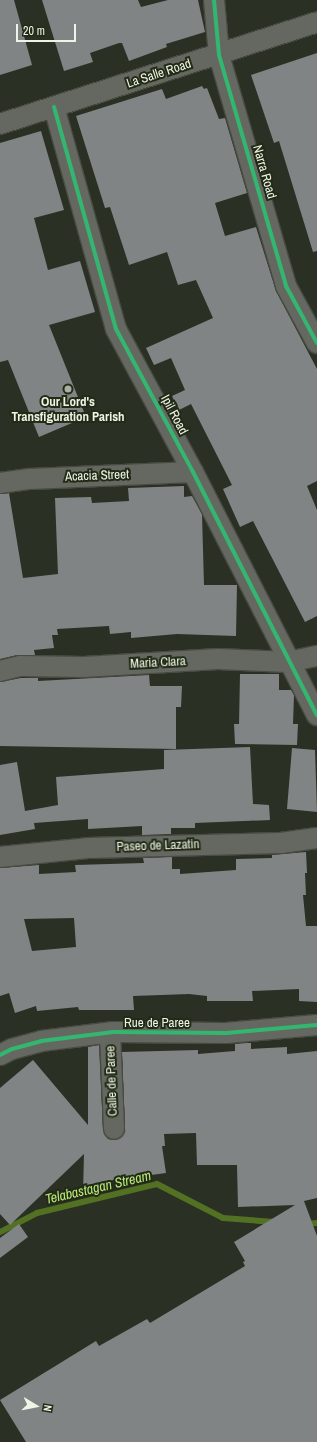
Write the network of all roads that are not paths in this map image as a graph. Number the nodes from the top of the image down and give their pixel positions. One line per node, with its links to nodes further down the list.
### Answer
1 (214, 0): 3 (street, Narra Road)
2 (317, 22): 3 (street, La Salle Road)
3 (219, 55): 4 (street, La Salle Road); 6 (street, Narra Road)
4 (54, 107): 5 (street, La Salle Road); 7 (street, Ipil Road)
5 (0, 124)
6 (317, 343)
7 (194, 472): 8 (street, Acacia Street); 10 (street, Ipil Road)
8 (0, 483)
9 (317, 656): 10 (street, Maria Clara)
10 (288, 662): 11 (street, Maria Clara); 12 (street, Ipil Road)
11 (0, 671)
12 (317, 715)
13 (317, 838): 14 (street, Paseo de Lazatin)
14 (0, 857)
15 (317, 1025): 16 (street, Rue de Paree)
16 (110, 1033): 17 (street, Rue de Paree); 18 (street, Calle de Paree)
17 (0, 1056)
18 (114, 1130)

